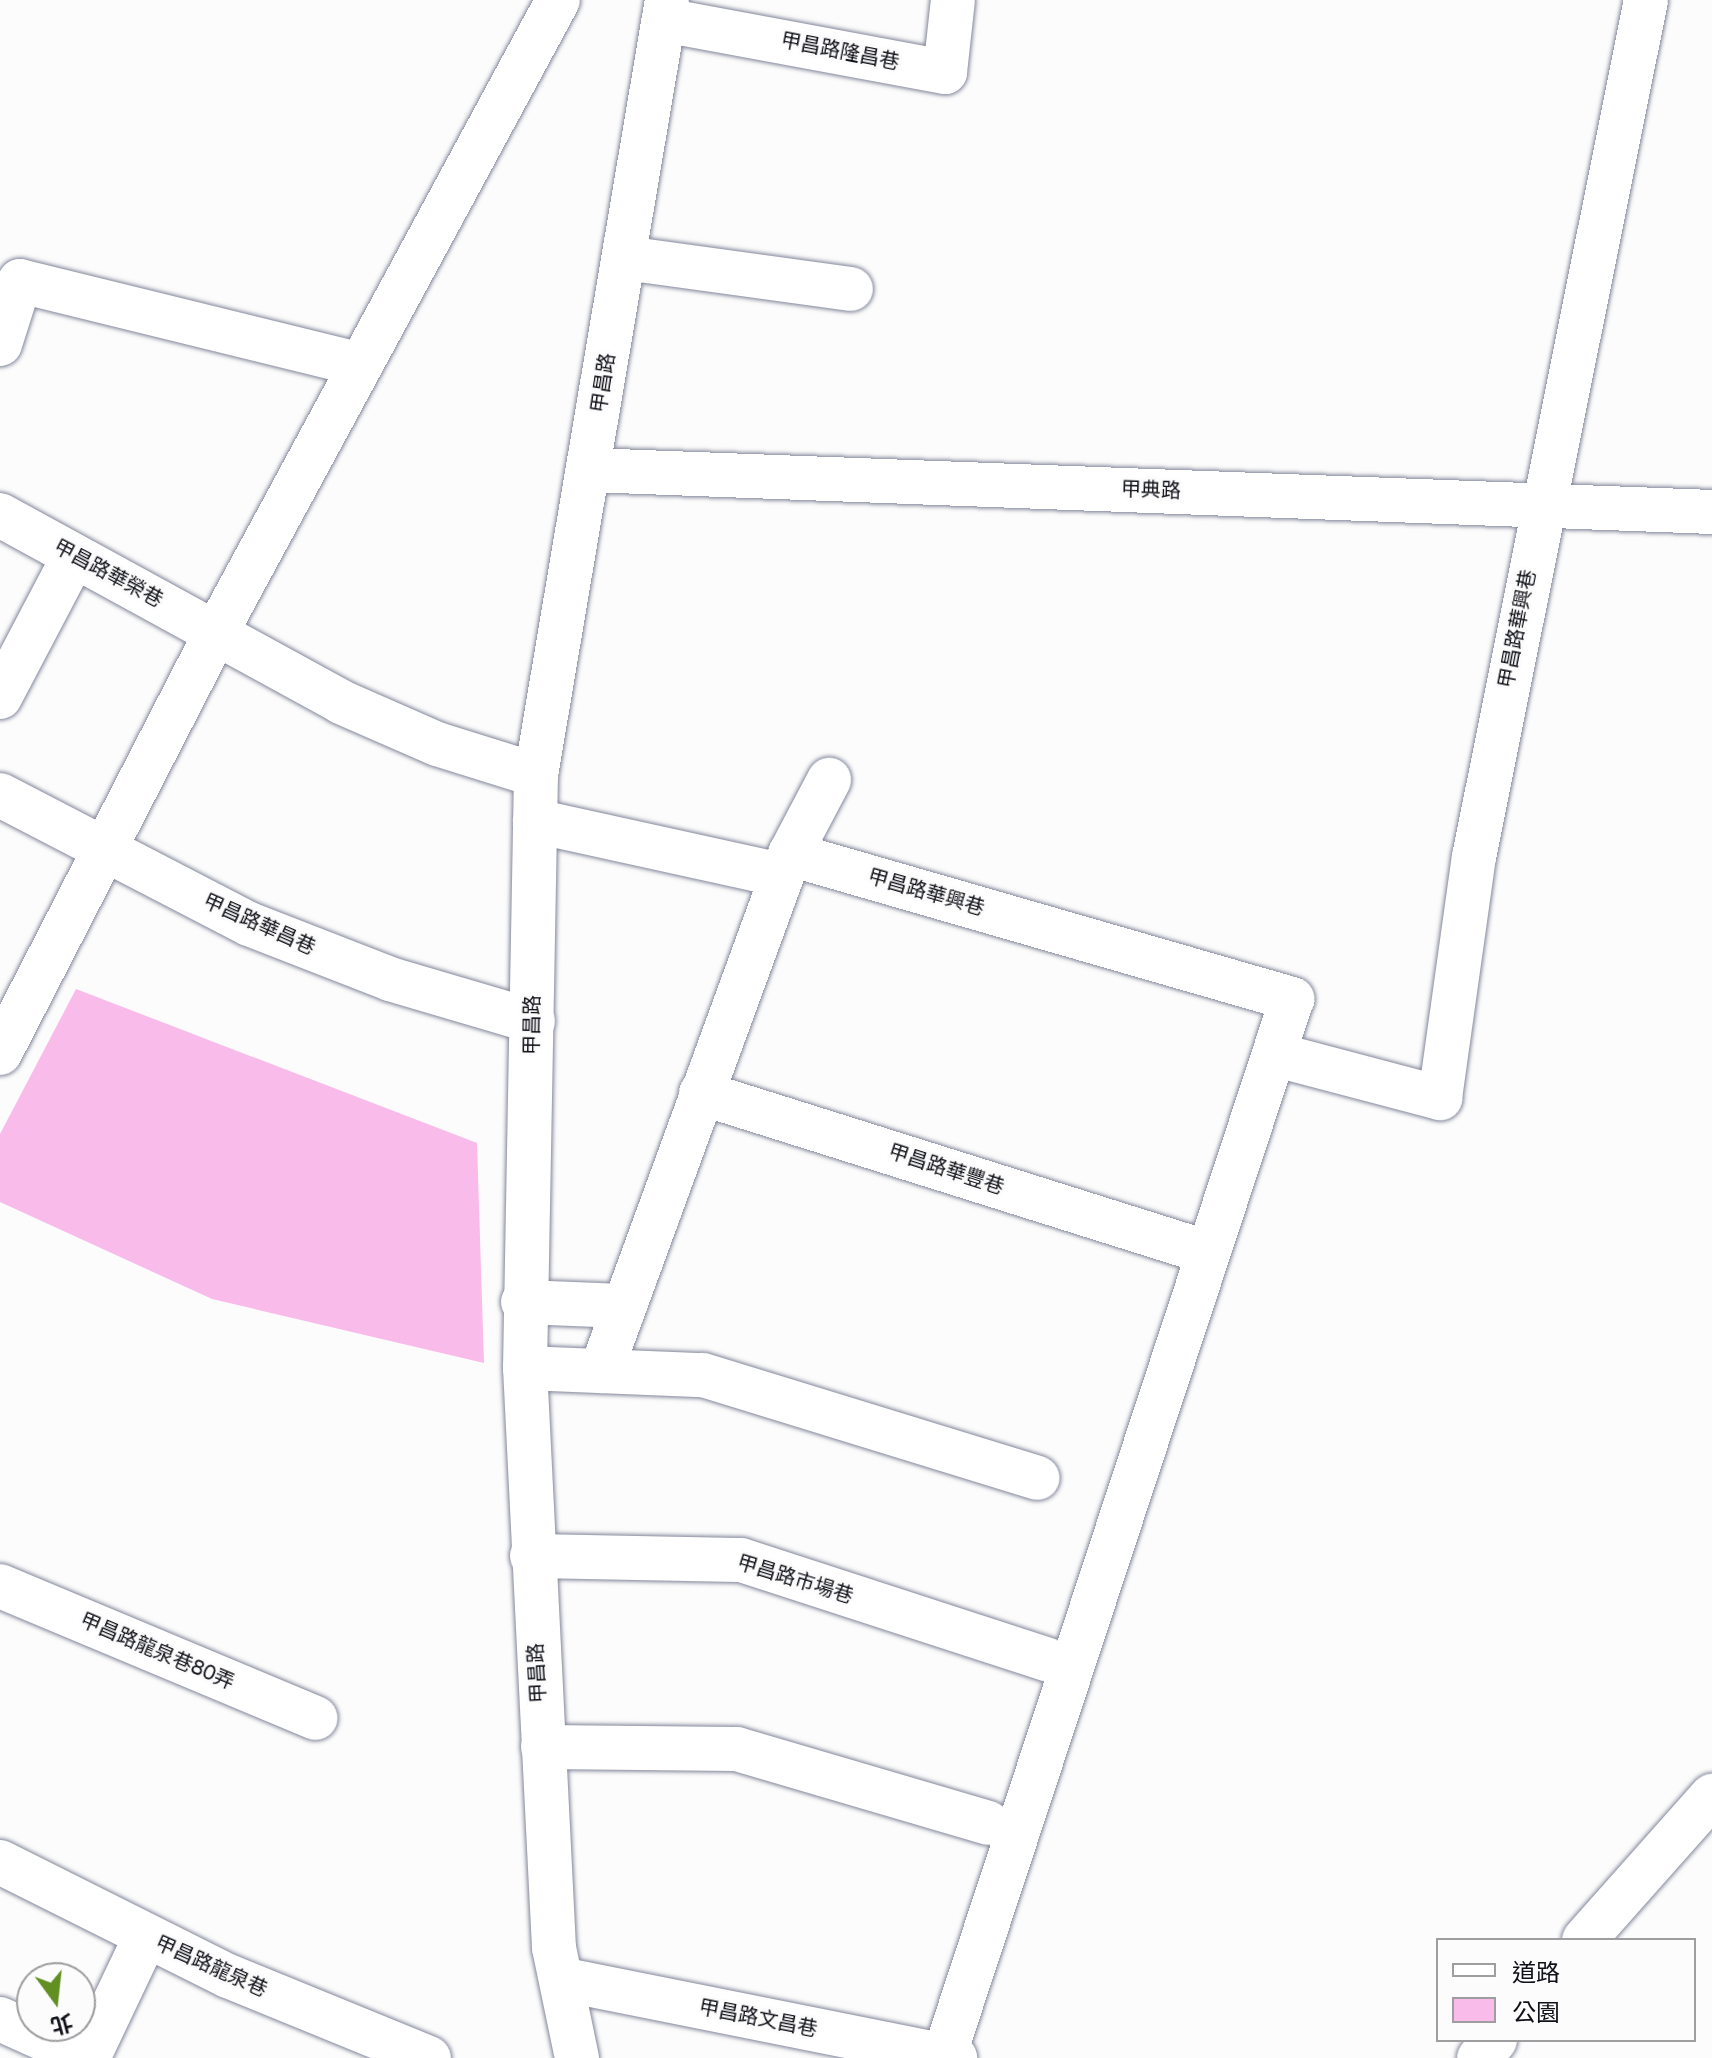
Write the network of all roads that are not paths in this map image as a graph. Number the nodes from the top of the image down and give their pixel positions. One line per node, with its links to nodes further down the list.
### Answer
1 (558, 0): 8 (street)
2 (953, 0): 4 (street, 甲昌路隆昌巷)
3 (1646, 0): 10 (street, 甲昌路華興巷)
4 (666, 10): 5 (street, 甲昌路)
5 (625, 258): 6 (street); 9 (street, 甲昌路)
6 (851, 289)
7 (0, 344): 8 (street)
8 (359, 364): 14 (street)
9 (589, 470): 10 (street, 甲典路); 16 (street, 甲昌路)
10 (1541, 506): 11 (street, 甲典路); 24 (street, 甲昌路華興巷)
11 (1712, 512)
12 (0, 515): 13 (street, 甲昌路華榮巷)
13 (74, 556): 14 (street, 甲昌路華榮巷); 15 (street)
14 (217, 631): 16 (street, 甲昌路華榮巷); 20 (street)
15 (0, 697)
16 (536, 775): 19 (street, 甲昌路)
17 (829, 780): 21 (street)
18 (0, 795): 20 (street, 甲昌路華昌巷)
19 (535, 821): 21 (street, 甲昌路華興巷); 22 (street, 甲昌路)
20 (105, 853): 22 (street, 甲昌路華昌巷); 23 (street)
21 (786, 865): 24 (street, 甲昌路華興巷); 25 (street)
22 (533, 1021): 27 (street, 甲昌路)
23 (0, 1053)
24 (1277, 1055): 45 (street)
25 (701, 1093): 26 (street, 甲昌路華豐巷); 28 (street)
26 (1190, 1247)
27 (523, 1302): 28 (street); 29 (street, 甲昌路)
28 (623, 1306): 30 (street)
29 (525, 1368): 30 (street); 32 (street, 甲昌路)
30 (601, 1371): 31 (street)
31 (1038, 1478)
32 (532, 1556): 34 (street, 甲昌路市場巷); 36 (street, 甲昌路)
33 (0, 1586): 35 (street, 甲昌路龍泉巷80弄)
34 (1048, 1660)
35 (315, 1718)
36 (543, 1747): 38 (street); 42 (street, 甲昌路)
37 (1712, 1796): 41 (street)
38 (988, 1823)
39 (0, 1862): 40 (street, 甲昌路龍泉巷)
40 (145, 1938): 46 (street); 47 (street, 甲昌路龍泉巷)
41 (1586, 1938)
42 (561, 1979): 45 (street, 甲昌路文昌巷); 48 (street, 甲昌路)
43 (0, 2019): 46 (street)
44 (1493, 2042): 49 (street)
45 (950, 2057)
46 (87, 2058)
47 (429, 2058)
48 (577, 2058)
49 (1479, 2058)

